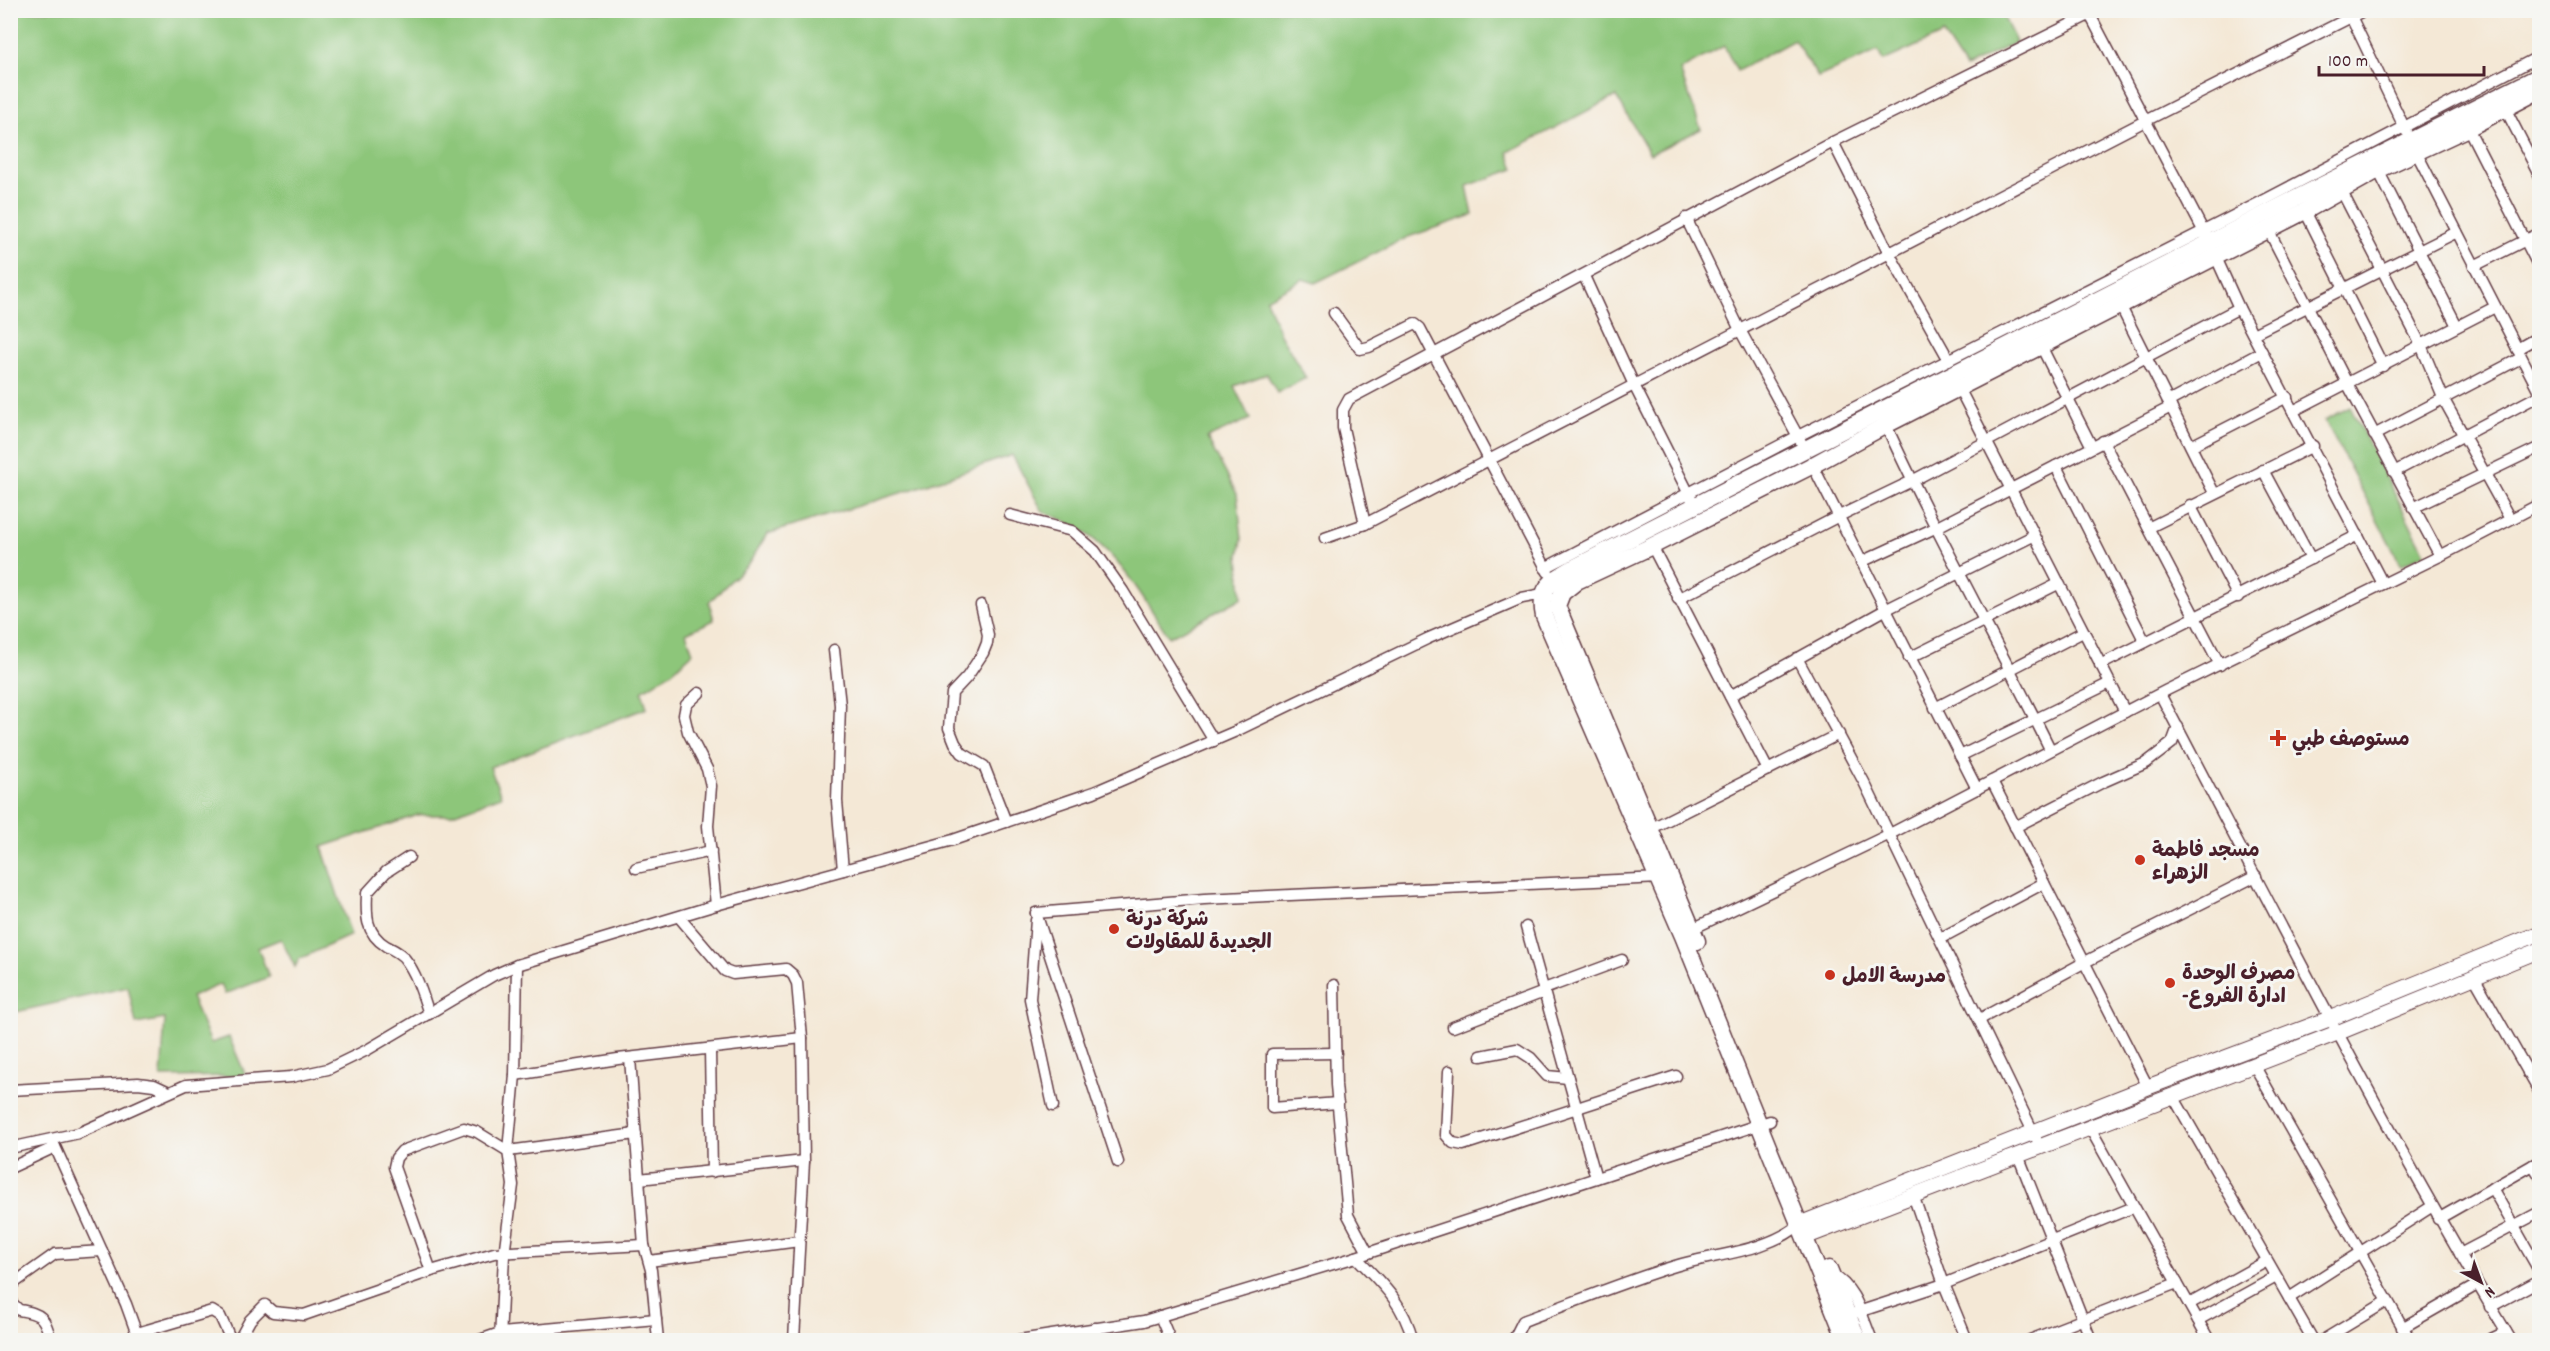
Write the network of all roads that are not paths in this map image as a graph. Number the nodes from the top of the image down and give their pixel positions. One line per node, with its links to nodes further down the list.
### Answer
1 (2365, 10): 3 (street)
2 (2092, 12): 8 (street); 11 (street)
3 (2349, 14): 8 (street); 10 (street)
4 (2540, 56): 10 (street)
5 (2540, 76): 10 (main road)
6 (2540, 90): 7 (main road)
7 (2505, 108): 9 (main road); 13 (street)
8 (2145, 121): 21 (street); 23 (street)
9 (2468, 128): 10 (main road); 20 (street)
10 (2411, 140): 12 (main road); 18 (street); 21 (main road)
11 (1833, 142): 16 (street); 23 (street)
12 (2378, 170): 14 (main road); 22 (street)
13 (2540, 176)
14 (2341, 190): 15 (main road); 25 (street)
15 (2305, 211): 17 (main road); 28 (street)
16 (1686, 218): 27 (street); 35 (street)
17 (2268, 228): 21 (main road); 30 (street)
18 (2457, 232): 22 (street); 24 (street)
19 (2540, 233): 20 (street)
20 (2524, 241): 24 (street); 26 (street)
21 (2210, 243): 29 (main road); 32 (street); 44 (street); 64 (main road)
22 (2418, 250): 25 (street); 34 (street)
23 (1889, 253): 35 (street); 44 (street)
24 (2474, 266): 31 (street)
25 (2381, 269): 28 (street); 38 (street)
26 (2540, 269)
27 (1584, 276): 40 (street); 47 (street)
28 (2344, 288): 30 (street); 45 (street)
29 (2120, 305): 39 (main road); 43 (street)
30 (2308, 307): 36 (street); 46 (street)
31 (2495, 307): 34 (street); 42 (street)
32 (2239, 308): 36 (street); 43 (street)
33 (1334, 313): 40 (street)
34 (2457, 326): 38 (street)
35 (1740, 330): 47 (street); 64 (street)
36 (2253, 334): 41 (street)
37 (2540, 336): 42 (street)
38 (2421, 345): 45 (street); 52 (street)
39 (2041, 346): 48 (main road); 51 (street)
40 (1435, 352): 65 (street); 80 (street)
41 (2262, 352): 50 (street); 53 (street)
42 (2519, 353): 49 (street); 52 (street)
43 (2145, 358): 51 (street); 53 (street)
44 (1949, 360): 64 (street)
45 (2383, 366): 46 (street)
46 (2347, 383): 54 (street); 56 (street)
47 (1634, 385): 65 (street); 73 (street)
48 (1959, 388): 55 (main road); 59 (street)
49 (2540, 394): 57 (street)
50 (2286, 397): 54 (street); 62 (street)
51 (2068, 398): 59 (street); 61 (street)
52 (2444, 400): 56 (street); 57 (street)
53 (2170, 405): 58 (street); 62 (street)
54 (2293, 411): 60 (street)
55 (1886, 425): 64 (main road); 70 (street)
56 (2374, 435): 68 (street)
57 (2464, 436): 68 (street); 69 (street)
58 (2103, 441): 61 (street); 81 (street)
59 (1986, 442): 70 (street); 71 (street)
60 (2313, 446): 67 (street); 83 (street)
61 (2092, 447): 66 (street)
62 (2191, 447): 72 (street)
63 (2540, 447): 69 (street)
64 (1805, 451): 73 (main road); 78 (street); 86 (main road)
65 (1489, 459): 80 (street); 93 (street)
66 (2055, 466): 71 (street); 101 (street)
67 (2263, 470): 72 (street); 88 (street)
68 (2394, 472): 76 (street)
69 (2484, 473): 76 (street); 79 (street)
70 (1912, 481): 78 (street); 82 (street)
71 (2011, 490): 82 (street); 84 (street)
72 (2214, 493): 75 (street)
73 (1692, 500): 93 (main road)
74 (2540, 504): 79 (street)
75 (2190, 506): 81 (street); 94 (street)
76 (2413, 508): 87 (street)
77 (1010, 515): 117 (street)
78 (1837, 517): 89 (street); 95 (street)
79 (2510, 519): 87 (street)
80 (1365, 524): 85 (street)
81 (2150, 526): 98 (street)
82 (1937, 527): 89 (street); 90 (street)
83 (2358, 535): 88 (street); 92 (street)
84 (2033, 536): 90 (street); 91 (street)
85 (1325, 538)
86 (1652, 546): 93 (main road); 95 (street)
87 (2439, 556): 92 (street)
88 (2311, 559): 94 (street)
89 (1861, 562): 97 (street)
90 (1960, 572): 97 (street); 99 (street)
91 (2058, 584): 99 (street); 100 (street)
92 (2383, 584): 106 (street)
93 (1552, 587): 117 (street); 125 (main road); 132 (main road)
94 (2238, 597): 98 (street)
95 (1678, 599): 111 (street)
96 (981, 605): 123 (street)
97 (1885, 610): 103 (street); 104 (street)
98 (2196, 618): 101 (street); 106 (street)
99 (1986, 620): 104 (street); 107 (street)
100 (2083, 632): 105 (street); 107 (street)
101 (2145, 642): 105 (street)
102 (834, 650): 130 (street)
103 (1797, 658): 111 (street); 116 (street)
104 (1909, 658): 112 (street)
105 (2100, 665): 108 (street)
106 (2220, 665): 110 (street)
107 (2011, 670): 112 (street); 114 (street)
108 (2110, 683): 113 (street); 114 (street)
109 (699, 693): 127 (street)
110 (2160, 694): 113 (street); 115 (street)
111 (1730, 696): 120 (street)
112 (1935, 708): 119 (street)
113 (2125, 712): 118 (street)
114 (2035, 718): 118 (street); 119 (street)
115 (2178, 727): 124 (street); 131 (street)
116 (1839, 734): 120 (street); 126 (street)
117 (1214, 741): 123 (street)
118 (2050, 749): 121 (street)
119 (1960, 756): 122 (street)
120 (1768, 770): 125 (street)
121 (1992, 781): 122 (street); 124 (street)
122 (1977, 789): 126 (street)
123 (1006, 822): 130 (street)
124 (2015, 827): 133 (street)
125 (1650, 829): 132 (main road)
126 (1888, 835): 138 (street); 140 (street)
127 (711, 851): 129 (street); 134 (street)
128 (409, 857): 148 (street)
129 (636, 868)
130 (843, 870): 134 (street)
131 (2256, 876): 143 (street); 150 (street)
132 (1664, 878): 135 (street); 138 (main road)
133 (2044, 883): 140 (street); 143 (street)
134 (716, 905): 136 (street)
135 (1036, 913): 171 (street); 183 (street)
136 (679, 917): 144 (street); 153 (street)
137 (1526, 927): 147 (street)
138 (1687, 932): 173 (main road)
139 (2540, 933): 150 (main road)
140 (1941, 938): 149 (street)
141 (2540, 950): 145 (main road)
142 (1622, 960): 147 (street)
143 (2085, 963): 149 (street); 165 (street)
144 (517, 965): 148 (street); 162 (street)
145 (2474, 977): 152 (main road); 161 (street)
146 (1334, 985): 155 (street)
147 (1544, 990): 151 (street); 164 (street)
148 (429, 1014): 167 (street)
149 (1980, 1019): 175 (street)
150 (2329, 1019): 152 (street); 165 (main road)
151 (1453, 1027)
152 (2337, 1034): 158 (main road); 193 (street)
153 (802, 1038): 154 (street); 182 (street)
154 (710, 1049): 157 (street); 186 (street)
155 (1336, 1053): 170 (street); 170 (street)
156 (1481, 1056): 164 (street)
157 (630, 1058): 162 (street); 176 (street)
158 (2254, 1065): 169 (main road); 203 (street)
159 (2540, 1066): 161 (street)
160 (1449, 1071): 172 (street)
161 (2528, 1073): 168 (street)
162 (515, 1075): 180 (street)
163 (1676, 1076): 172 (street)
164 (1568, 1078): 172 (street)
165 (2148, 1087): 175 (main road)
166 (10, 1090): 167 (street)
167 (169, 1092): 177 (street)
168 (2540, 1094)
169 (2173, 1096): 174 (main road); 208 (street)
170 (1338, 1103): 204 (street)
171 (1053, 1106)
172 (1576, 1108): 189 (street)
173 (1765, 1124): 189 (street); 197 (main road)
174 (2090, 1128): 178 (main road); 192 (street)
175 (2033, 1131): 178 (street); 197 (main road)
176 (636, 1134): 180 (street); 188 (street)
177 (54, 1143): 179 (street); 185 (street); 201 (street)
178 (2039, 1148): 181 (main road)
179 (10, 1149)
180 (508, 1151): 202 (street); 209 (street)
181 (2019, 1155): 191 (main road); 198 (street)
182 (804, 1161): 186 (street); 199 (street)
183 (1118, 1162)
184 (2536, 1163): 187 (street); 190 (street)
185 (10, 1168)
186 (712, 1172): 188 (street)
187 (2540, 1176)
188 (639, 1179): 200 (street)
189 (1596, 1179): 204 (street)
190 (2492, 1188): 195 (street); 196 (street)
191 (1913, 1195): 197 (main road); 214 (street)
192 (2134, 1207): 198 (street); 213 (street)
193 (2431, 1207): 195 (street); 203 (street)
194 (2540, 1212): 196 (street)
195 (2438, 1219): 205 (street)
196 (2514, 1226): 205 (street); 210 (street)
197 (1803, 1230): 222 (main road); 232 (street); 243 (main road)
198 (2053, 1240): 214 (street); 225 (street)
199 (799, 1241): 207 (street); 238 (street)
200 (644, 1245): 202 (street); 207 (street)
201 (102, 1251): 216 (street); 230 (street)
202 (505, 1251): 209 (street); 231 (street)
203 (2360, 1252): 217 (street); 219 (street)
204 (1368, 1253): 206 (street)
205 (2460, 1254): 215 (street)
206 (1356, 1257): 223 (street); 242 (street)
207 (649, 1261): 224 (street)
208 (2267, 1261): 211 (street); 220 (street)
209 (431, 1271): 235 (street)
210 (2540, 1272)
211 (2276, 1277): 217 (street); 226 (street)
212 (2540, 1280): 221 (street)
213 (2176, 1283): 220 (street); 225 (street)
214 (1944, 1284): 222 (street); 246 (street)
215 (2477, 1285): 221 (street); 228 (street)
216 (10, 1286)
217 (2289, 1298): 250 (street)
218 (10, 1301): 233 (street)
219 (2386, 1302): 228 (street); 251 (street)
220 (2189, 1304): 226 (street)
221 (2490, 1307): 229 (street)
222 (1855, 1313): 244 (main road); 245 (street)
223 (1160, 1316): 227 (street); 241 (street)
224 (656, 1319): 231 (street); 237 (street)
225 (2084, 1319): 247 (street); 248 (street)
226 (2198, 1320): 249 (street)
227 (1095, 1328): 239 (street); 240 (street)
228 (2402, 1328): 252 (street)
229 (2508, 1336): 253 (street)
230 (138, 1337): 234 (street)
231 (500, 1337): 236 (street)
232 (1513, 1340)
233 (51, 1341)
234 (231, 1341)
235 (239, 1341)
236 (480, 1341)
237 (658, 1341)
238 (794, 1341)
239 (1019, 1341)
240 (1097, 1341)
241 (1170, 1341)
242 (1413, 1341)
243 (1846, 1341)
244 (1858, 1341)
245 (1872, 1341)
246 (1967, 1341)
247 (2030, 1341)
248 (2091, 1341)
249 (2209, 1341)
250 (2313, 1341)
251 (2324, 1341)
252 (2410, 1341)
253 (2489, 1341)

